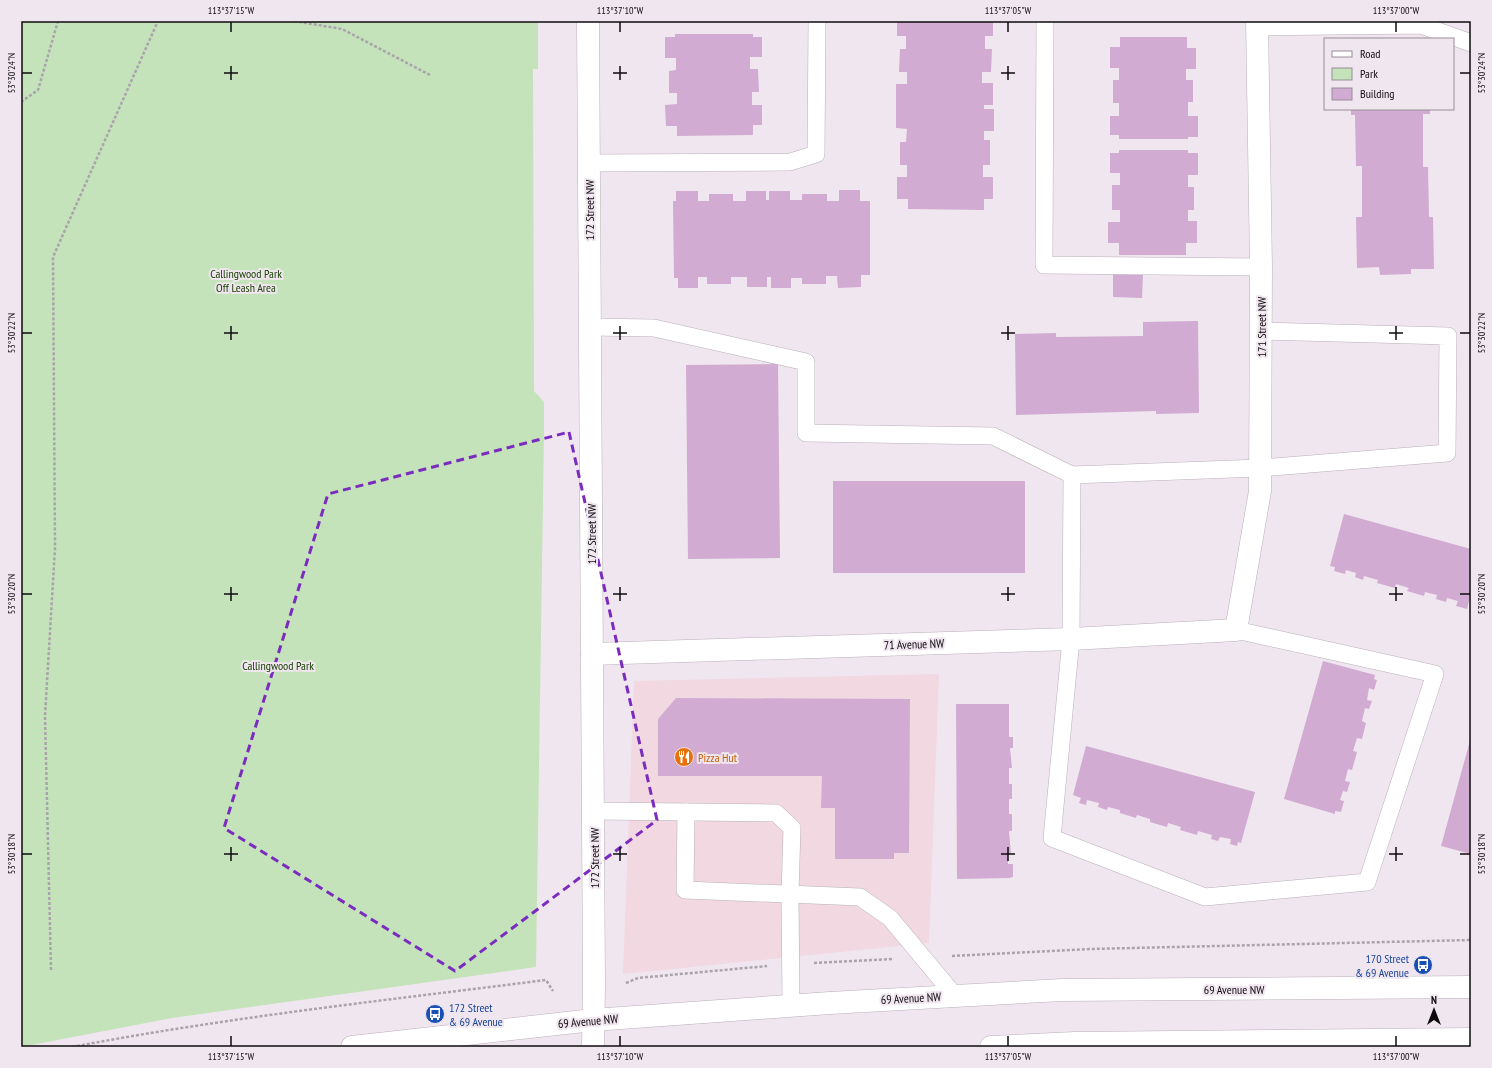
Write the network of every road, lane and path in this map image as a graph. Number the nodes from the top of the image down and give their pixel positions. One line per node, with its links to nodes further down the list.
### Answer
1 (58, 21): 10 (path)
2 (158, 21): 26 (path)
3 (294, 21): 9 (path)
4 (588, 21): 11 (street, 172 Street NW)
5 (817, 21): 11 (lane)
6 (1045, 21): 12 (lane)
7 (1258, 24): 8 (lane); 12 (street, 171 Street NW)
8 (1471, 43)
9 (430, 75)
10 (21, 102)
11 (589, 163): 13 (street, 172 Street NW)
12 (1261, 267): 14 (street, 171 Street NW)
13 (590, 327): 16 (lane); 19 (street, 172 Street NW)
14 (1261, 331): 15 (street, 171 Street NW); 15 (lane)
15 (1260, 468): 16 (lane); 17 (street, 171 Street NW)
16 (1072, 475): 18 (lane)
17 (1236, 630): 18 (street, 71 Avenue NW); 18 (lane)
18 (1071, 639): 19 (street, 71 Avenue NW)
19 (592, 654): 20 (street, 172 Street NW)
20 (593, 811): 21 (lane); 32 (street, 172 Street NW)
21 (686, 812): 22 (lane); 22 (lane)
22 (790, 894): 24 (lane); 25 (lane)
23 (1471, 940): 24 (path)
24 (925, 957): 25 (path); 30 (lane)
25 (790, 964): 27 (path); 31 (lane)
26 (51, 970)
27 (626, 983)
28 (1471, 987): 30 (street, 69 Avenue NW)
29 (553, 991): 36 (path)
30 (955, 996): 31 (street, 69 Avenue NW)
31 (791, 1006): 32 (street, 69 Avenue NW)
32 (593, 1020): 37 (street, 69 Avenue NW); 38 (street, 172 Street NW)
33 (1471, 1039): 34 (street)
34 (1412, 1040): 35 (street); 40 (street)
35 (1075, 1045): 39 (street)
36 (72, 1047)
37 (352, 1047)
38 (593, 1047)
39 (991, 1047)
40 (1454, 1047)

